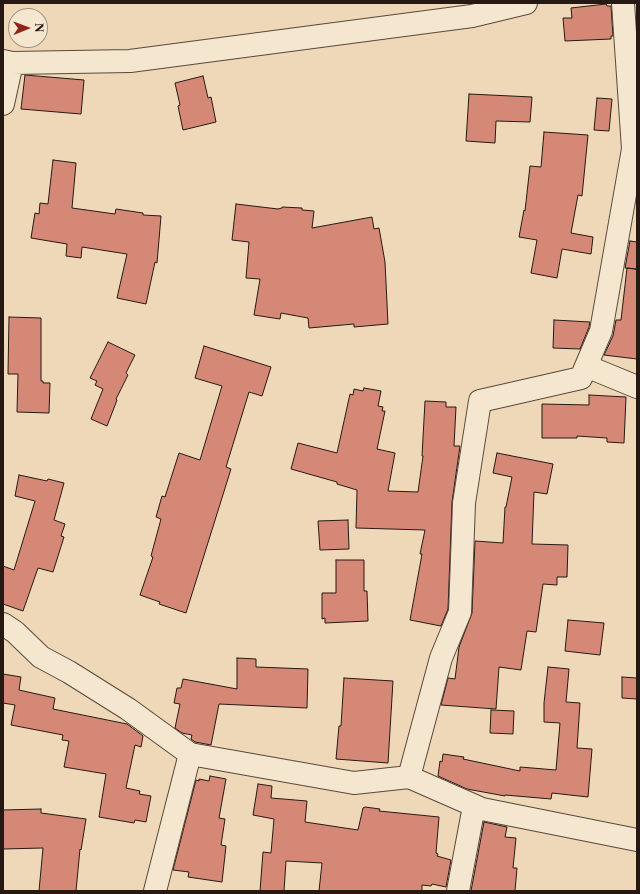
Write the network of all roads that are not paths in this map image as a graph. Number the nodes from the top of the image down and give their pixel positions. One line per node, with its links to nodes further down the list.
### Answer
1 (526, 3): 3 (street)
2 (623, 3): 5 (street)
3 (8, 62): 4 (street)
4 (3, 104)
5 (586, 366): 6 (street); 9 (street)
6 (637, 387)
7 (3, 624): 8 (street)
8 (190, 754): 9 (street); 12 (street)
9 (408, 777): 10 (street)
10 (474, 806): 11 (street); 13 (street)
11 (637, 840)
12 (155, 891)
13 (458, 891)

